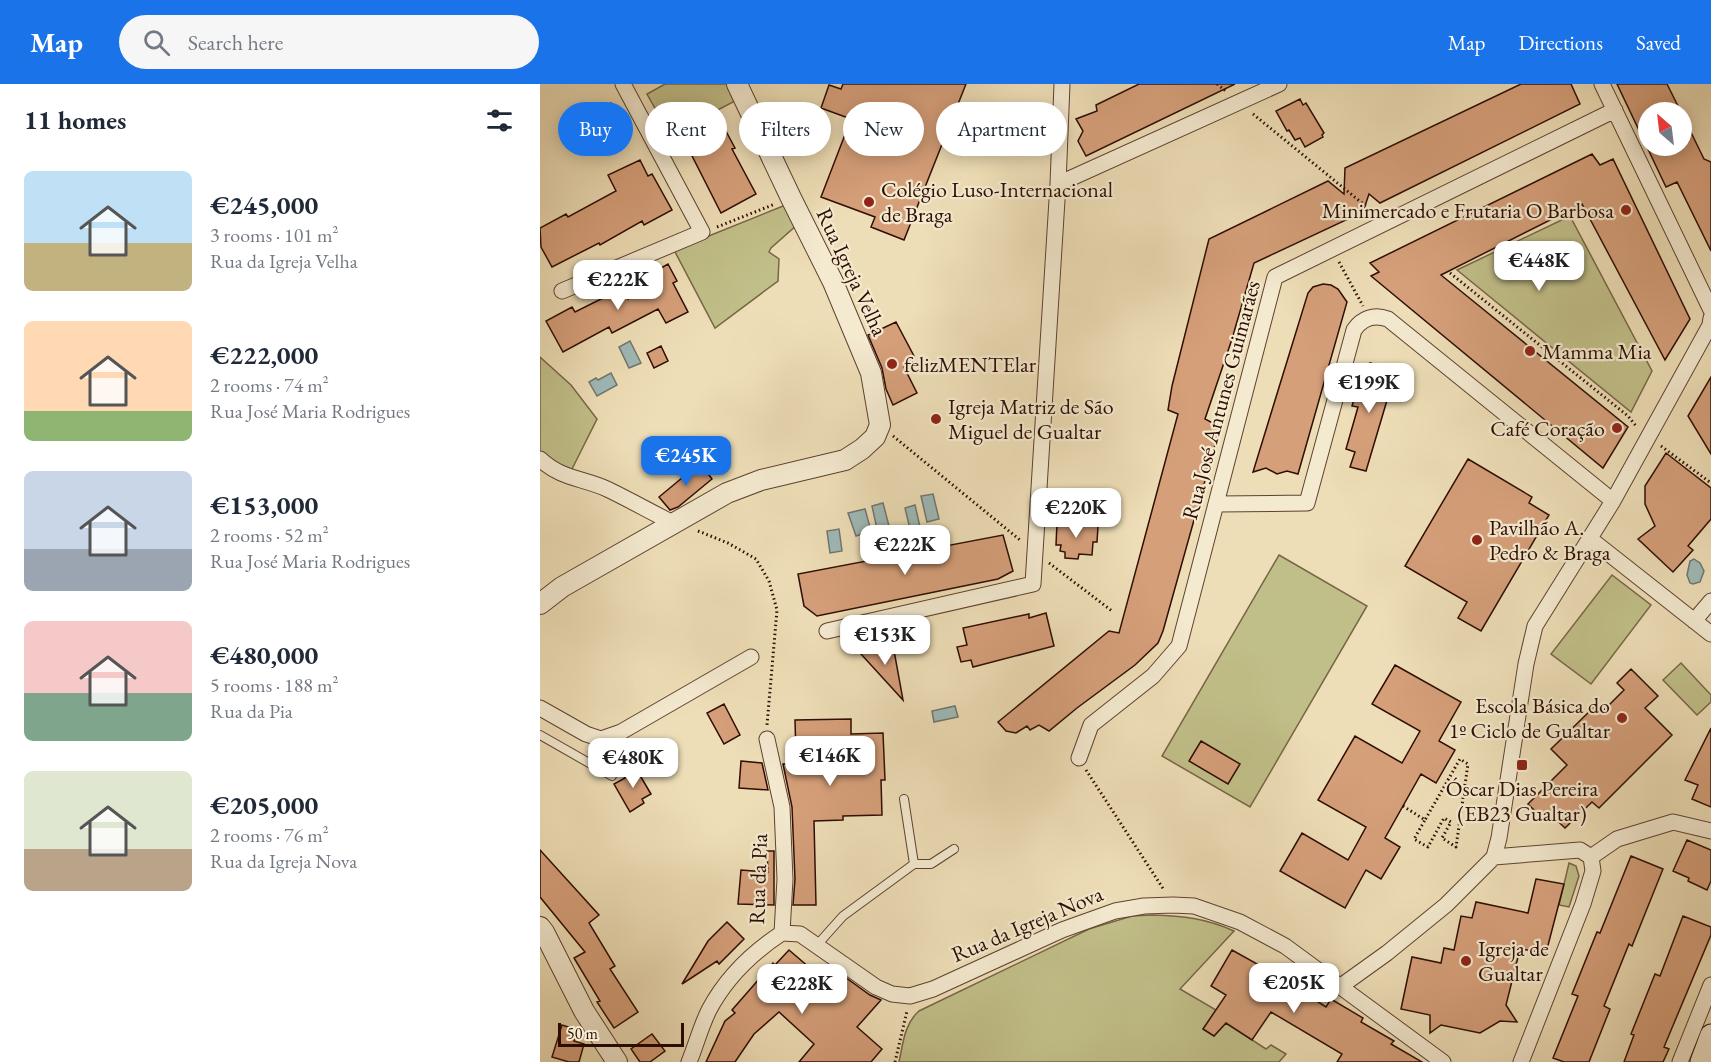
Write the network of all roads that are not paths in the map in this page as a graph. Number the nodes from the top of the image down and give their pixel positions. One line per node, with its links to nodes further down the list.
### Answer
1 (622, 84): 8 (street)
2 (737, 84): 14 (street, Rua Igreja Velha)
3 (1062, 84): 7 (street)
4 (1279, 84): 7 (street)
5 (1602, 84): 6 (street)
6 (1615, 110): 9 (street); 13 (street, Rua José Antunes Guimarães)
7 (1058, 184): 19 (street)
8 (562, 291)
9 (1711, 310)
10 (1711, 318): 12 (street)
11 (540, 459): 14 (street)
12 (1613, 501): 13 (street); 15 (street)
13 (1217, 504): 25 (street, Rua José Antunes Guimarães)
14 (673, 524): 17 (street)
15 (1589, 538): 18 (street); 31 (street)
16 (1711, 601): 18 (street)
17 (540, 604)
18 (1694, 621): 20 (street)
19 (828, 631)
20 (1711, 634)
21 (751, 657): 22 (street)
22 (540, 708)
23 (540, 735): 26 (lane)
24 (766, 739): 34 (street, Rua da Pia)
25 (1079, 758)
26 (612, 776)
27 (904, 799): 32 (lane)
28 (1711, 831): 30 (street)
29 (954, 849): 32 (lane)
30 (1592, 857): 31 (street); 42 (street)
31 (1494, 858): 37 (street)
32 (914, 864): 35 (lane)
33 (540, 927): 39 (street)
34 (782, 933): 35 (street); 40 (street, Rua da Pia)
35 (817, 945): 37 (street, Rua da Igreja Nova)
36 (1711, 985): 43 (street)
37 (1341, 986): 41 (street, Rua da Igreja Nova)
38 (1711, 1035): 44 (main road)
39 (617, 1062)
40 (689, 1062)
41 (1443, 1062)
42 (1521, 1062)
43 (1680, 1062)
44 (1701, 1062)

